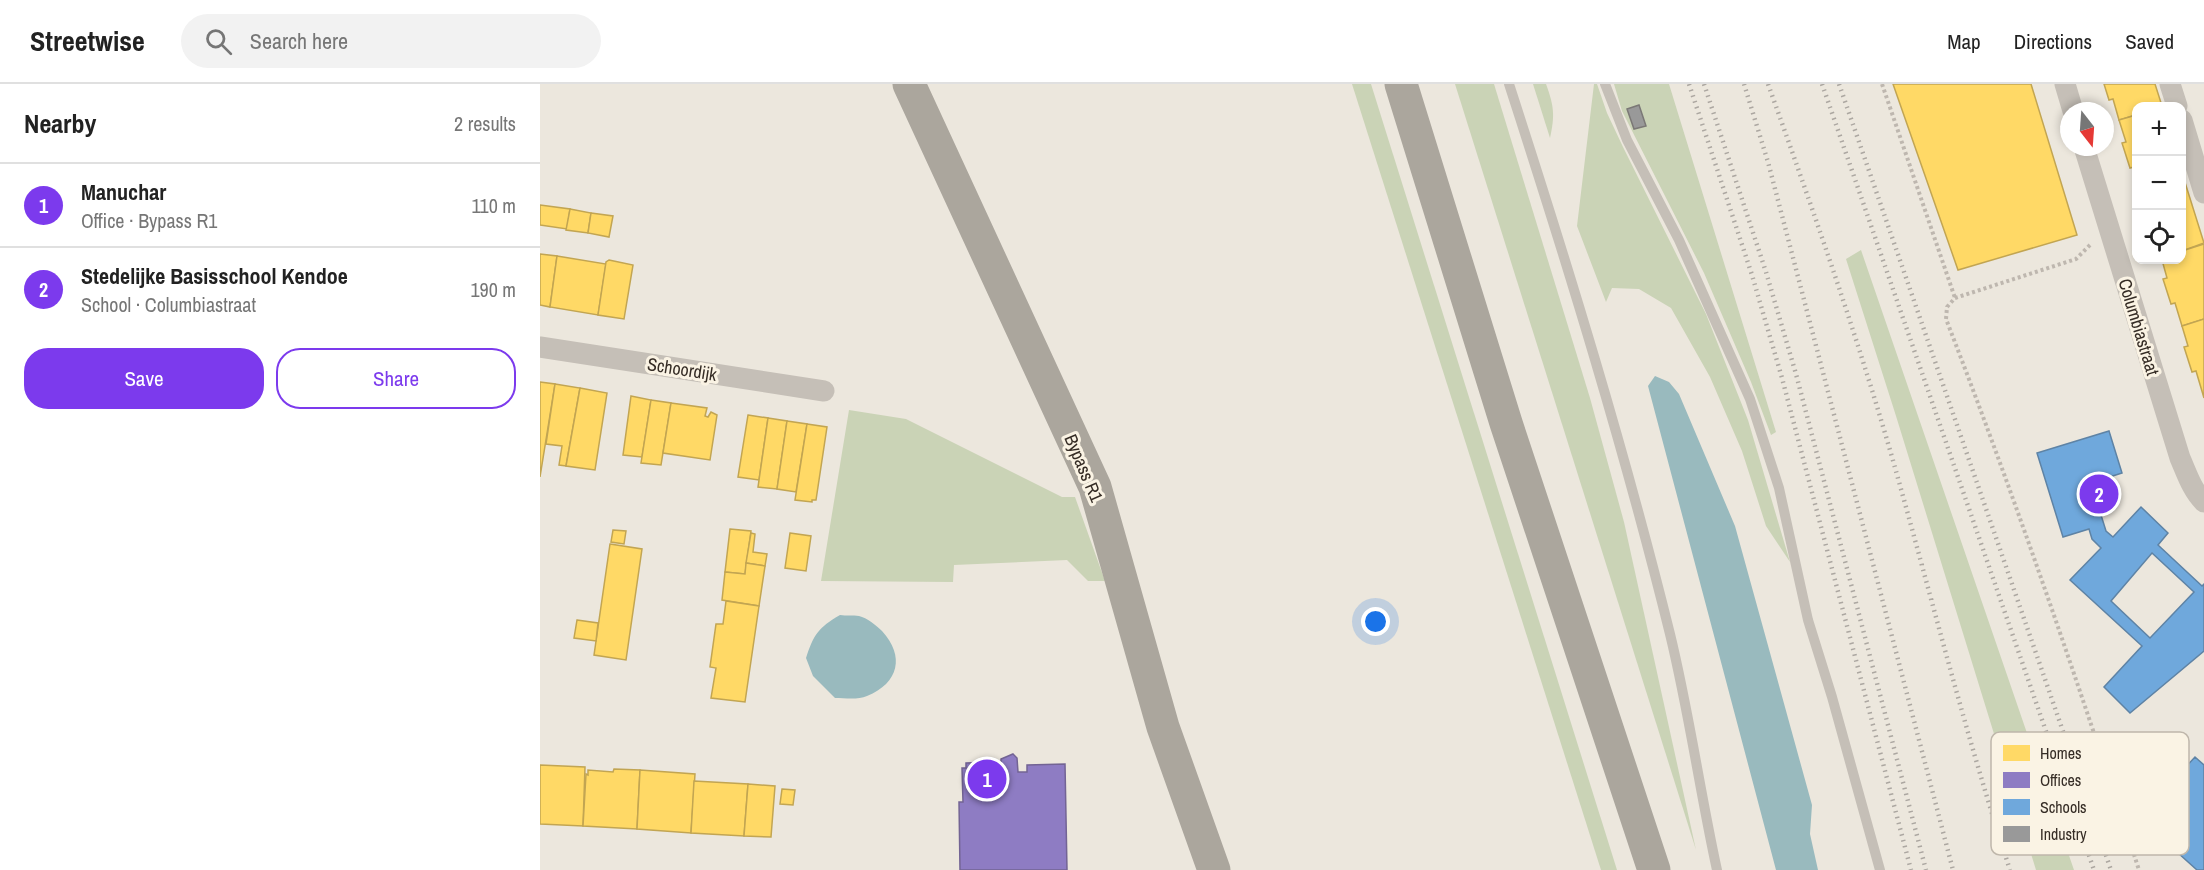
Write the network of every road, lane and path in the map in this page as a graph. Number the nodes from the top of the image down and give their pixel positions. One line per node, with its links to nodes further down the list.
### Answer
1 (909, 84): 21 (highway, Bypass R1)
2 (1401, 84): 22 (highway)
3 (1509, 84): 23 (lane)
4 (1605, 84): 24 (lane)
5 (1882, 84): 14 (path)
6 (2065, 84): 8 (street)
7 (2170, 84): 9 (street)
8 (2070, 102)
9 (2176, 102)
10 (2186, 136): 12 (street)
11 (2087, 156): 17 (street, Columbiastraat)
12 (2204, 193)
13 (2090, 237): 14 (path)
14 (1955, 298): 19 (path)
15 (540, 346): 16 (street, Schoordijk)
16 (824, 391)
17 (2197, 477): 18 (street, Columbiastraat)
18 (2204, 502)
19 (2094, 732)
20 (2134, 855): 25 (path)
21 (1214, 870)
22 (1654, 870)
23 (1717, 870)
24 (1880, 870)
25 (2139, 870)

